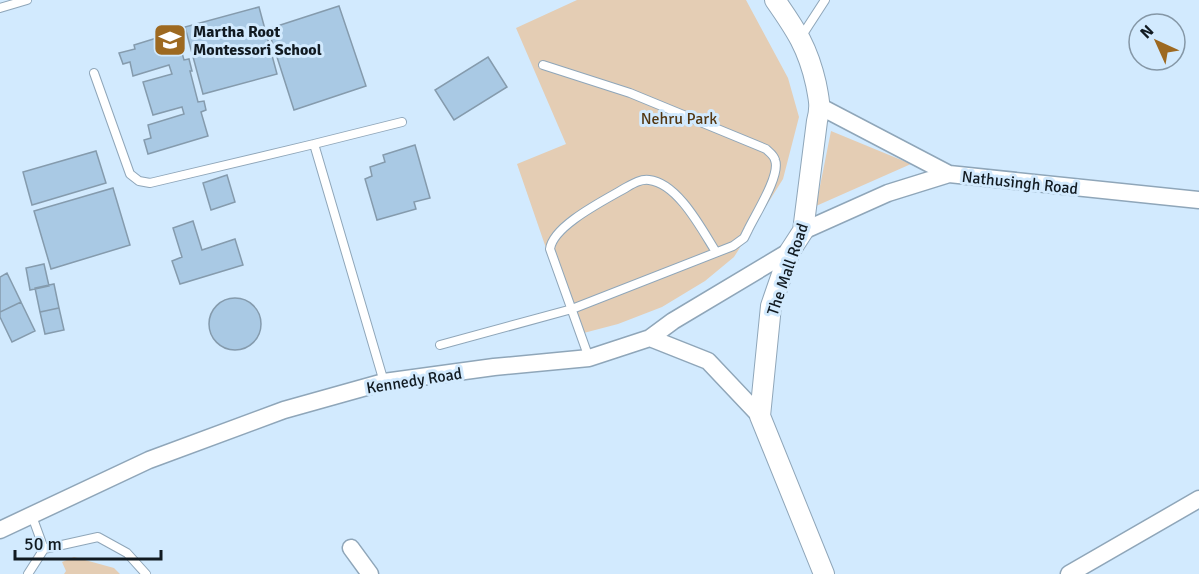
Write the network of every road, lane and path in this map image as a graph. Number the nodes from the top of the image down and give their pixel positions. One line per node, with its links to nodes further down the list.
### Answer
1 (27, 0): 4 (lane)
2 (775, 0): 5 (street, The Mall Road)
3 (825, 0): 5 (lane)
4 (0, 8)
5 (801, 37): 8 (street, The Mall Road)
6 (543, 65): 15 (lane)
7 (94, 73): 10 (lane)
8 (821, 107): 11 (street, Nathusingh Road); 13 (street, The Mall Road)
9 (402, 122): 10 (lane)
10 (314, 144): 20 (lane)
11 (949, 174): 12 (street, Nathusingh Road); 13 (street)
12 (1199, 200)
13 (803, 231): 14 (street, The Mall Road)
14 (790, 251): 17 (street, Kennedy Road); 21 (street, The Mall Road)
15 (716, 252): 16 (lane); 16 (lane)
16 (572, 309): 18 (lane); 19 (lane)
17 (650, 338): 19 (street, Kennedy Road); 21 (street)
18 (440, 345)
19 (590, 358): 20 (street, Kennedy Road)
20 (384, 382): 23 (street, Kennedy Road)
21 (760, 416): 30 (street, The Mall Road)
22 (1199, 499): 31 (street)
23 (32, 516): 24 (street, Kennedy Road); 26 (lane)
24 (0, 530)
25 (351, 548): 29 (street)
26 (44, 549): 27 (lane); 28 (lane)
27 (28, 574)
28 (146, 574)
29 (370, 574)
30 (824, 574)
31 (1069, 574)

